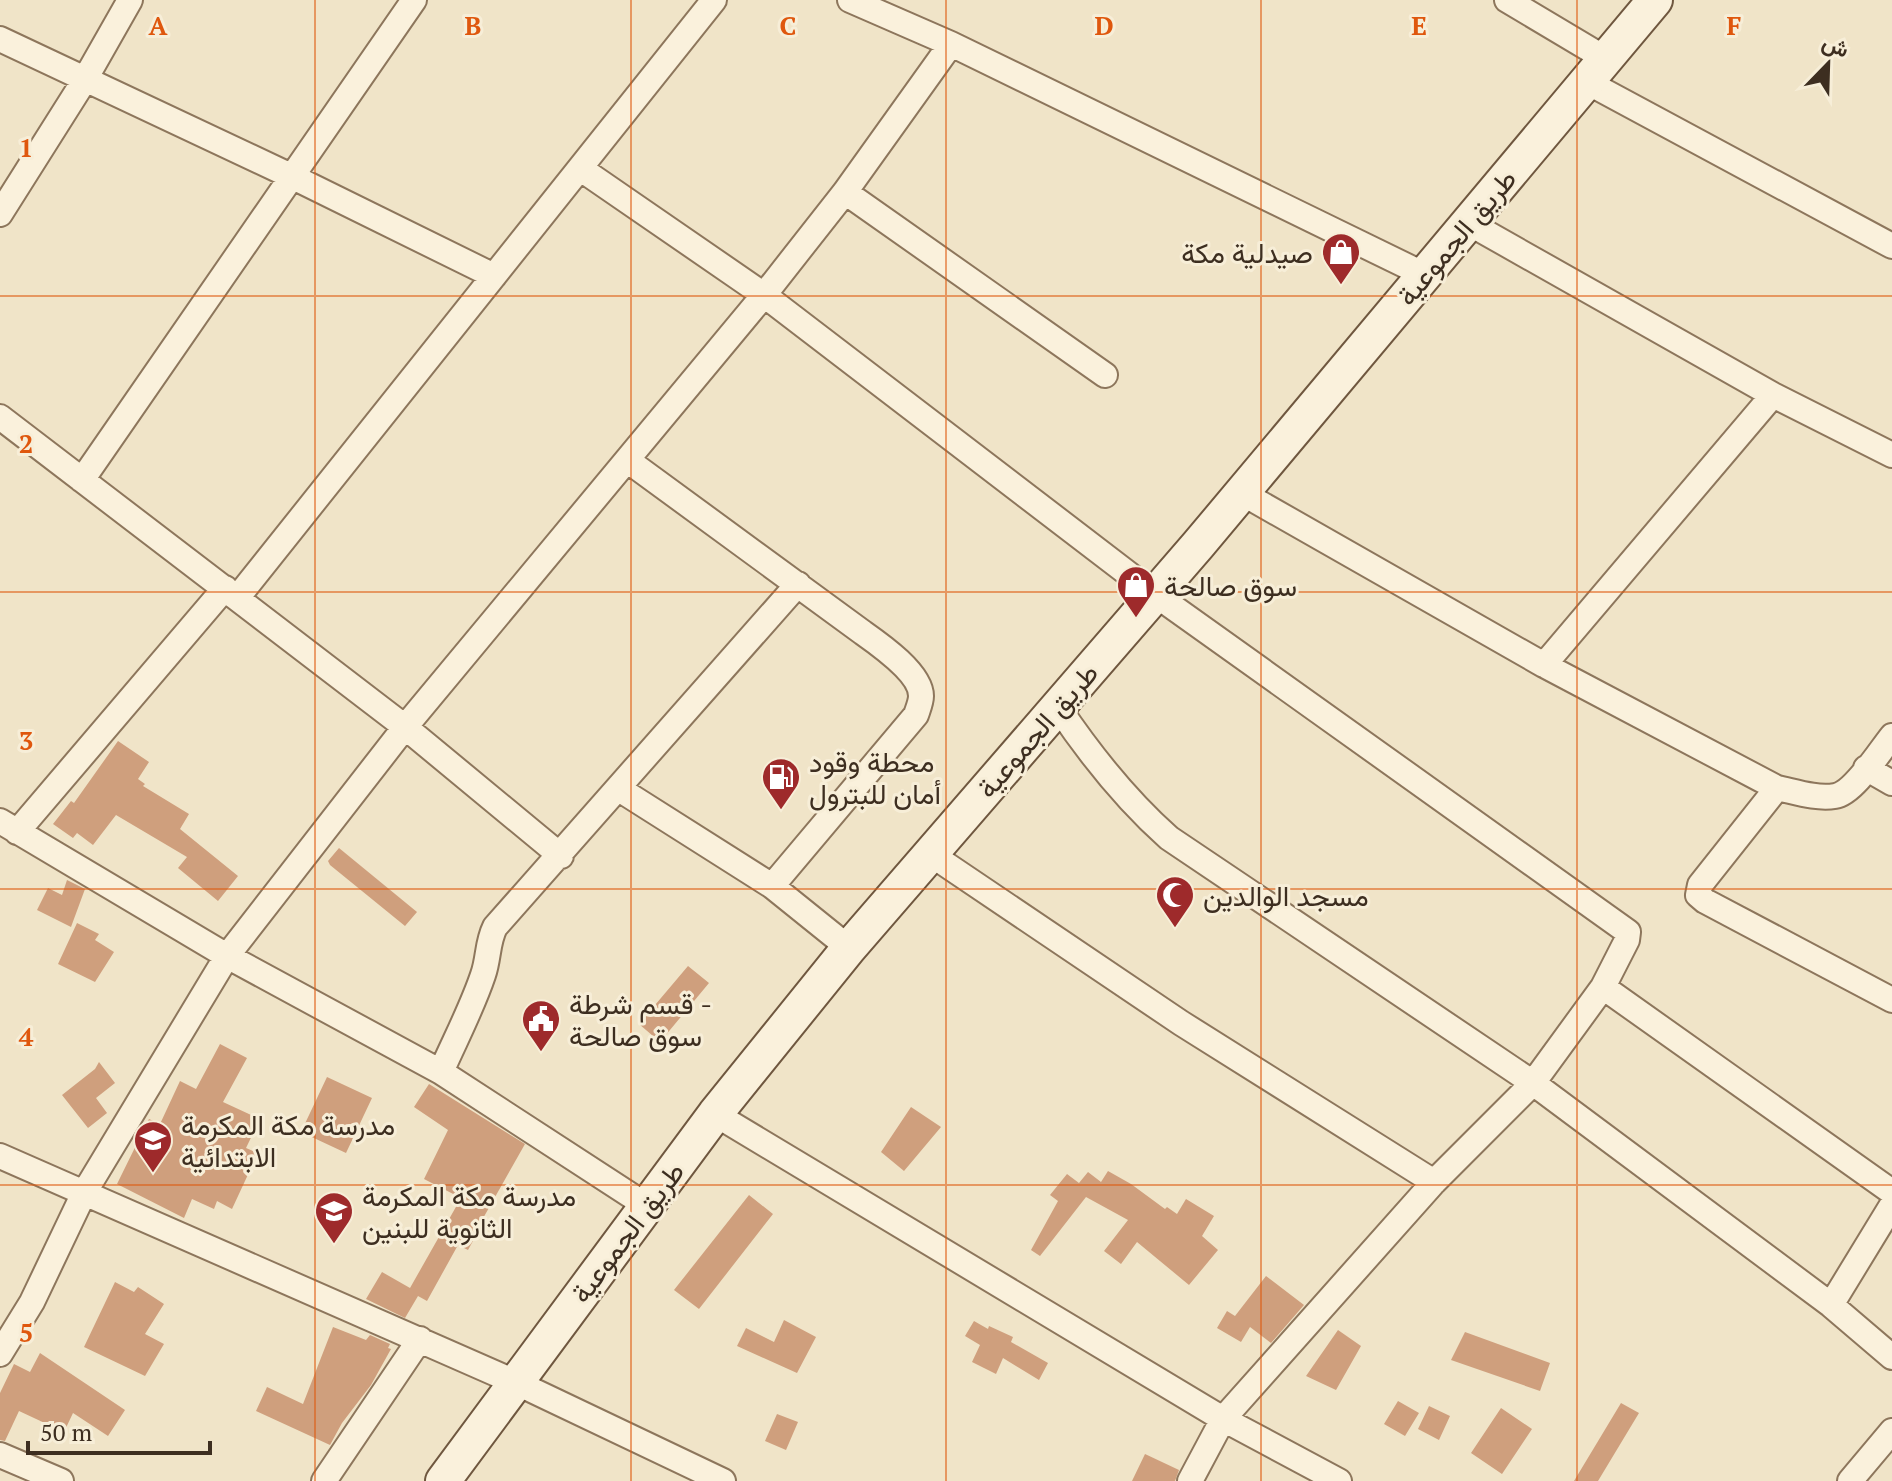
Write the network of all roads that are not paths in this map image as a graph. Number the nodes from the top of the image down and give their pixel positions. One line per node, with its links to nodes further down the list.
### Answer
1 (130, 0): 11 (street)
2 (414, 0): 13 (street)
3 (714, 0): 12 (street)
4 (850, 0): 7 (street)
5 (1507, 0): 10 (street)
6 (1655, 0): 10 (main road, طريق الجموعية)
7 (879, 6): 9 (street)
8 (0, 39): 11 (street)
9 (951, 44): 14 (street); 18 (street)
10 (1596, 70): 16 (main road, طريق الجموعية); 17 (street)
11 (84, 81): 13 (street); 15 (street)
12 (581, 169): 19 (street); 20 (street)
13 (291, 176): 19 (street); 26 (street)
14 (845, 192): 20 (street); 21 (street)
15 (0, 214)
16 (1467, 222): 18 (main road, طريق الجموعية); 22 (street)
17 (1892, 246)
18 (1425, 275): 27 (main road, طريق الجموعية)
19 (494, 276): 29 (street)
20 (764, 295): 25 (street); 30 (street)
21 (1105, 375)
22 (1773, 395): 24 (street); 31 (street)
23 (5, 431): 26 (street)
24 (1892, 455)
25 (627, 460): 28 (street); 33 (street)
26 (82, 480): 29 (street)
27 (1242, 493): 30 (main road, طريق الجموعية); 31 (street)
28 (798, 584): 38 (street); 42 (street)
29 (231, 593): 33 (street); 39 (street)
30 (1156, 595): 32 (main road, طريق الجموعية); 45 (street)
31 (1544, 665): 37 (street)
32 (1058, 707): 40 (main road, طريق الجموعية); 48 (street)
33 (405, 727): 41 (street); 44 (street)
34 (1892, 736): 35 (street)
35 (1866, 768): 36 (street); 37 (street)
36 (1892, 783)
37 (1777, 788): 46 (street)
38 (619, 789): 41 (street); 42 (street)
39 (9, 827): 44 (street)
40 (929, 853): 43 (main road, طريق الجموعية); 51 (street)
41 (561, 856): 47 (street)
42 (772, 886): 43 (street)
43 (849, 948): 49 (main road, طريق الجموعية)
44 (227, 956): 47 (street); 53 (street)
45 (1603, 987): 48 (street); 52 (street)
46 (1892, 1000)
47 (441, 1072): 55 (street)
48 (1533, 1083): 51 (street); 56 (street)
49 (715, 1114): 55 (main road, طريق الجموعية); 61 (street)
50 (0, 1156): 53 (street)
51 (1434, 1182): 61 (street)
52 (1892, 1192)
53 (84, 1193): 57 (street); 58 (street)
54 (1892, 1205): 56 (street)
55 (647, 1206): 60 (main road, طريق الجموعية)
56 (1831, 1305): 59 (street)
57 (420, 1339): 60 (street); 65 (street)
58 (0, 1354)
59 (1892, 1357)
60 (515, 1382): 66 (main road, طريق الجموعية); 67 (street)
61 (1223, 1419): 68 (street); 69 (street)
62 (1892, 1431): 70 (street)
63 (0, 1455): 64 (street)
64 (61, 1481)
65 (324, 1481)
66 (443, 1481)
67 (723, 1481)
68 (1190, 1481)
69 (1339, 1481)
70 (1850, 1481)

